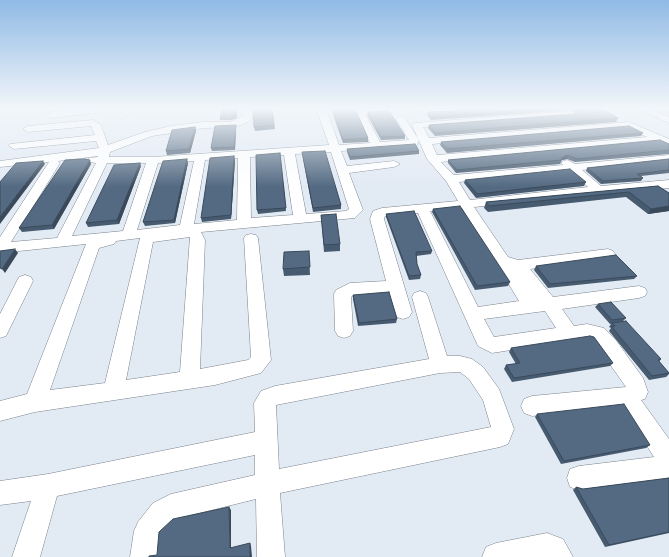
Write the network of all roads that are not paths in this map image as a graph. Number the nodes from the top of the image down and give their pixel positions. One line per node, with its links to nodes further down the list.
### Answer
1 (99, 135): 11 (street)
2 (147, 135): 20 (street)
3 (329, 135): 16 (street)
4 (371, 135): 14 (street)
5 (410, 135): 14 (street)
6 (423, 135): 12 (street)
7 (495, 135): 12 (street)
8 (533, 135): 17 (street)
9 (648, 135): 17 (street)
10 (664, 135): 13 (street)
11 (100, 138): 15 (street); 20 (street)
12 (426, 141): 23 (street)
13 (669, 144)
14 (376, 145): 16 (street)
15 (14, 146)
16 (333, 148): 18 (street); 29 (street)
17 (548, 148): 23 (street); 28 (street)
18 (289, 151): 19 (street); 36 (street)
19 (244, 153): 21 (street); 38 (street)
20 (104, 155): 24 (street); 25 (street); 26 (street); 41 (street)
21 (200, 156): 24 (street); 37 (street)
22 (669, 158): 28 (street)
23 (434, 159): 31 (street)
24 (153, 160): 39 (street)
25 (54, 163): 30 (street); 42 (street)
26 (0, 164)
27 (394, 164): 29 (street)
28 (571, 167): 31 (street); 33 (street)
29 (342, 170): 36 (street)
30 (0, 173)
31 (451, 179): 34 (street)
32 (669, 184): 33 (street)
33 (598, 190): 34 (street)
34 (466, 204): 35 (street); 44 (street)
35 (422, 208): 46 (street); 52 (street)
36 (300, 219): 38 (street)
37 (186, 228): 38 (street); 39 (street)
38 (247, 230): 57 (street)
39 (129, 234): 41 (street)
40 (147, 238): 57 (street); 58 (street); 60 (street)
41 (62, 241): 42 (street)
42 (0, 248)
43 (608, 254): 44 (street)
44 (510, 263): 49 (street); 50 (street)
45 (25, 281): 53 (street)
46 (395, 286): 51 (street); 54 (street)
47 (639, 292): 49 (street)
48 (420, 297): 56 (street)
49 (549, 304): 50 (street); 55 (street)
50 (531, 306): 52 (street)
51 (403, 312)
52 (473, 314): 55 (street)
53 (0, 330)
54 (344, 331)
55 (569, 333): 59 (street)
56 (440, 364): 63 (street); 67 (street)
57 (189, 380): 58 (street)
58 (113, 391): 60 (street)
59 (626, 396): 61 (street); 64 (street)
60 (35, 402): 62 (street)
61 (532, 406)
62 (0, 411)
63 (267, 441): 67 (street); 68 (street)
64 (669, 459)
65 (669, 467): 66 (street)
66 (579, 478)
67 (268, 484): 71 (street); 72 (street)
68 (48, 486): 69 (street); 70 (street)
69 (0, 493)
70 (26, 557)
71 (144, 557)
72 (271, 557)
73 (496, 557): 74 (street)
74 (559, 557)

